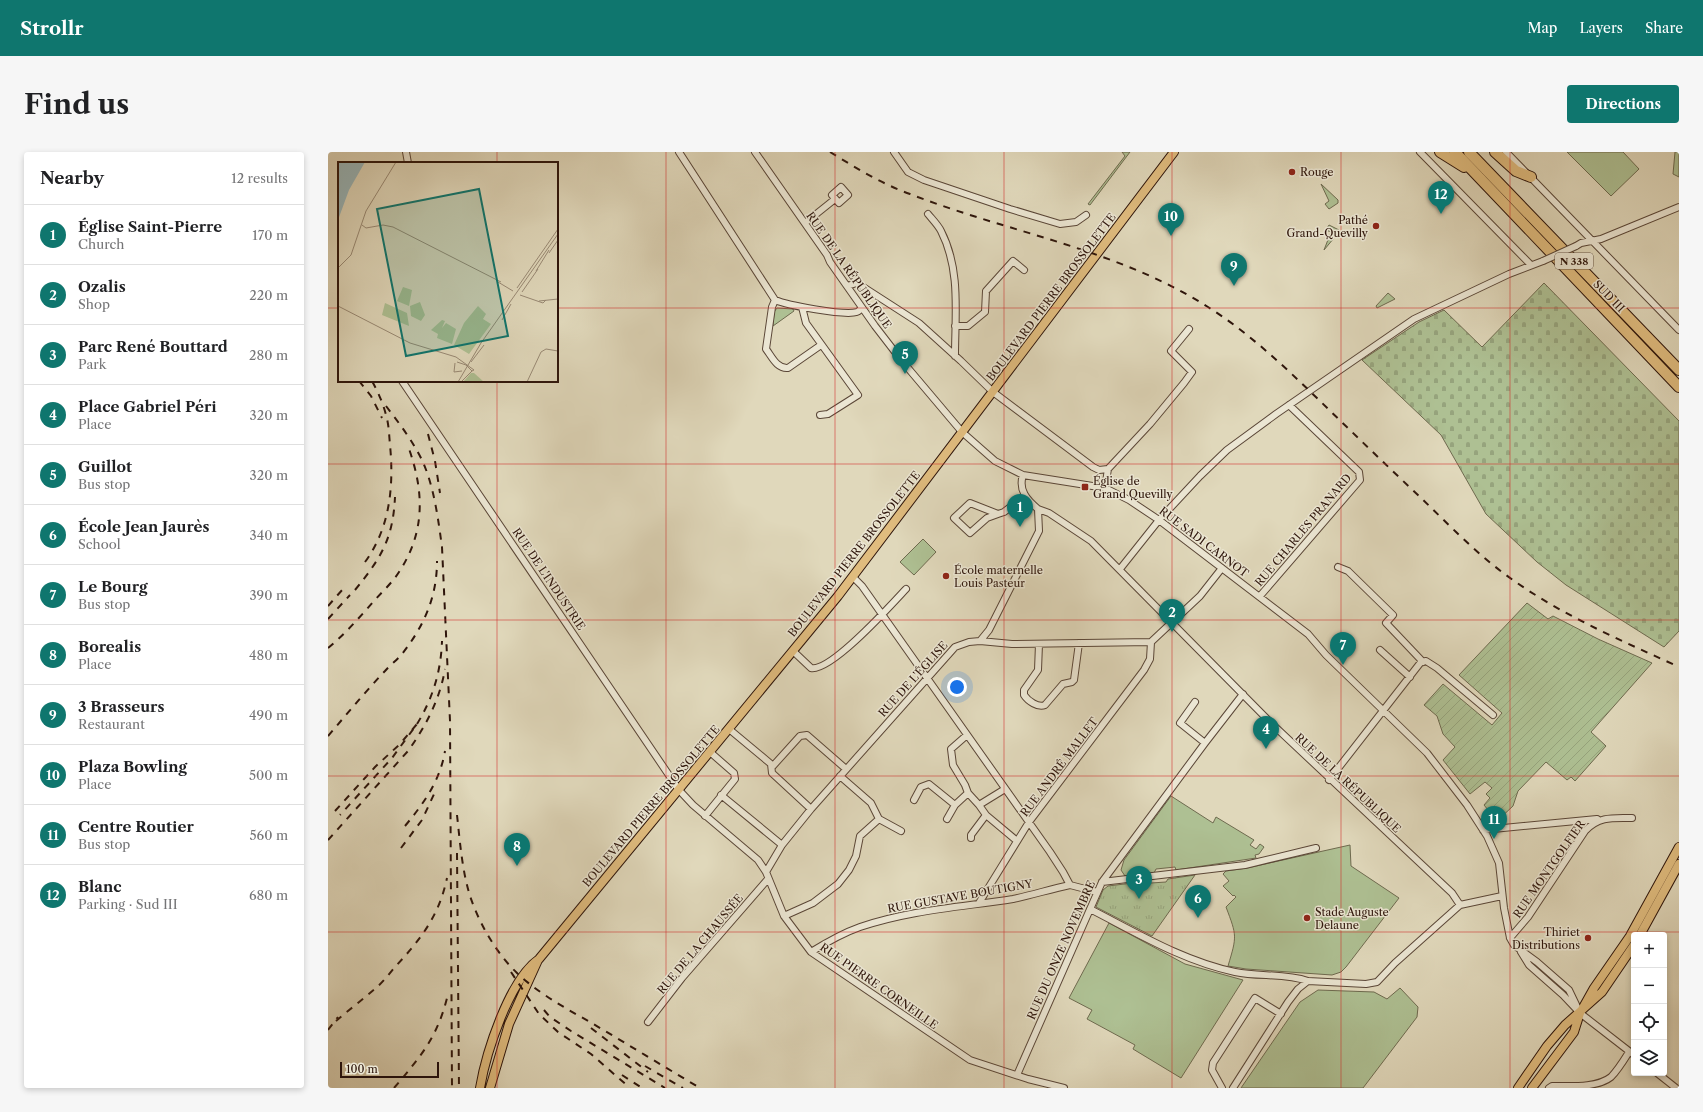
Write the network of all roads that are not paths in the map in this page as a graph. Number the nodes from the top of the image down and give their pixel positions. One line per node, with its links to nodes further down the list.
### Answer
1 (406, 152): 12 (street)
2 (679, 152): 24 (street)
3 (755, 152): 19 (street, RUE DE LA RÉPUBLIQUE)
4 (894, 152): 18 (street)
5 (1174, 152): 35 (main road, BOULEVARD PIERRE BROSSOLETTE)
6 (1420, 152): 21 (street)
7 (1440, 152): 13 (highway)
8 (1455, 152): 13 (highway, SUD III / N 338)
9 (1469, 152): 32 (highway, SUD III / N 338)
10 (1495, 152): 14 (highway)
11 (1506, 152): 14 (street)
12 (408, 162)
13 (1476, 174): 34 (highway, SUD III / N 338)
14 (1531, 178): 20 (street)
15 (835, 199): 19 (street)
16 (1679, 207): 20 (street)
17 (928, 214): 27 (street)
18 (1086, 215)
19 (805, 223): 23 (street, RUE DE LA RÉPUBLIQUE)
20 (1592, 240): 21 (street, bridge); 29 (street)
21 (1531, 265): 36 (street)
22 (1024, 270): 27 (street)
23 (847, 286): 26 (street, RUE DE LA RÉPUBLIQUE); 31 (street)
24 (774, 300): 25 (street); 30 (street)
25 (802, 307): 26 (street); 30 (street)
26 (862, 308): 38 (street, RUE DE LA RÉPUBLIQUE)
27 (955, 326): 31 (street)
28 (1189, 329): 39 (street)
29 (1679, 330)
30 (821, 345): 37 (street)
31 (955, 356): 35 (street)
32 (1679, 370)
33 (403, 382): 76 (street, RUE DE L'INDUSTRIE)
34 (1679, 387)
35 (993, 392): 38 (main road, BOULEVARD PIERRE BROSSOLETTE); 39 (street)
36 (1289, 405): 45 (street); 51 (street, RUE CHARLES PRANARD)
37 (820, 415)
38 (962, 432): 40 (street, RUE SADI CARNOT); 49 (main road, BOULEVARD PIERRE BROSSOLETTE)
39 (1108, 469): 41 (street)
40 (1023, 475): 41 (street, RUE SADI CARNOT); 42 (street)
41 (1105, 488): 45 (street, RUE SADI CARNOT)
42 (1025, 496): 43 (street); 44 (street)
43 (1038, 509): 48 (street, RUE DE LA RÉPUBLIQUE); 54 (street)
44 (998, 514): 44 (street)
45 (1159, 520): 47 (street, RUE SADI CARNOT); 48 (street)
46 (1338, 567): 60 (street)
47 (1222, 568): 51 (street, RUE SADI CARNOT); 53 (street)
48 (1120, 569): 53 (street, RUE DE LA RÉPUBLIQUE)
49 (853, 577): 52 (street); 59 (main road, BOULEVARD PIERRE BROSSOLETTE)
50 (906, 589): 52 (street)
51 (1260, 596): 65 (street, RUE SADI CARNOT)
52 (882, 615): 59 (street); 62 (street)
53 (1172, 623): 55 (street); 63 (street, RUE DE LA RÉPUBLIQUE)
54 (980, 641): 57 (street, RUE DE L'ÉGLISE); 62 (street, RUE DE L'ÉGLISE)
55 (1151, 642): 56 (street, RUE DE L'ÉGLISE); 89 (street, RUE ANDRÉ MALLET)
56 (1079, 643): 57 (street, RUE DE L'ÉGLISE); 57 (street)
57 (1039, 644)
58 (1380, 650): 61 (street)
59 (793, 652): 67 (main road, BOULEVARD PIERRE BROSSOLETTE)
60 (1423, 662): 61 (street); 66 (street)
61 (1410, 677): 65 (street)
62 (926, 678): 68 (street); 72 (street, RUE DE L'ÉGLISE)
63 (1244, 694): 69 (street, RUE DU ONZE NOVEMBRE); 74 (street, RUE DE LA RÉPUBLIQUE)
64 (1195, 702): 69 (street)
65 (1384, 710): 74 (street); 90 (street, RUE SADI CARNOT)
66 (1494, 715)
67 (729, 729): 70 (main road, BOULEVARD PIERRE BROSSOLETTE); 71 (street)
68 (967, 735): 75 (street); 77 (street)
69 (1205, 743): 100 (street, RUE DU ONZE NOVEMBRE)
70 (710, 752): 76 (main road, BOULEVARD PIERRE BROSSOLETTE); 78 (street)
71 (772, 767): 72 (street); 82 (street)
72 (846, 769): 73 (street, RUE DE L'ÉGLISE)
73 (840, 776): 82 (street, RUE DE L'ÉGLISE); 85 (street)
74 (1330, 780): 105 (street, RUE DE LA RÉPUBLIQUE)
75 (1005, 788): 81 (street); 89 (street)
76 (679, 790): 84 (street, RUE PIERRE CORNEILLE); 113 (main road, BOULEVARD PIERRE BROSSOLETTE)
77 (968, 793): 80 (street); 81 (street)
78 (721, 795): 84 (street); 94 (street)
79 (914, 800): 80 (street)
80 (955, 805): 87 (street)
81 (979, 805): 83 (street)
82 (811, 809): 94 (street, RUE DE L'ÉGLISE)
83 (986, 815): 92 (street); 93 (street)
84 (705, 816): 98 (street, RUE PIERRE CORNEILLE)
85 (879, 818): 91 (street); 107 (street)
86 (1632, 818): 88 (street, RUE MONTGOLFIER)
87 (947, 819)
88 (1602, 819): 90 (street); 109 (street, RUE MONTGOLFIER)
89 (1029, 822): 93 (street, RUE ANDRÉ MALLET); 101 (street)
90 (1483, 830): 103 (street, RUE SADI CARNOT)
91 (901, 831)
92 (971, 838)
93 (1017, 841): 104 (street, RUE ANDRÉ MALLET)
94 (782, 845): 98 (street, RUE DE L'ÉGLISE)
95 (1679, 847): 115 (main road)
96 (1316, 848): 100 (street)
97 (1679, 864): 108 (main road)
98 (766, 872): 99 (street, RUE PIERRE CORNEILLE)
99 (768, 879): 107 (street, RUE PIERRE CORNEILLE); 118 (street, RUE DE LA CHAUSSÉE)
100 (1102, 882): 102 (street, RUE DU ONZE NOVEMBRE)
101 (1070, 885): 102 (street); 104 (street, RUE GUSTAVE BOUTIGNY)
102 (1097, 892): 106 (street, RUE DU ONZE NOVEMBRE)
103 (1502, 896): 105 (street); 109 (street, RUE SADI CARNOT)
104 (979, 903): 112 (street, RUE GUSTAVE BOUTIGNY)
105 (1460, 905): 114 (street)
106 (1090, 909): 114 (street); 122 (street, RUE DU ONZE NOVEMBRE)
107 (784, 916): 112 (street, RUE PIERRE CORNEILLE)
108 (1642, 932)
109 (1510, 938): 111 (street, RUE SADI CARNOT)
110 (1631, 948): 115 (main road)
111 (1519, 949): 115 (street, RUE SADI CARNOT); 115 (street, RUE SADI CARNOT)
112 (812, 952): 122 (street, RUE PIERRE CORNEILLE)
113 (539, 959): 117 (main road, BOULEVARD PIERRE BROSSOLETTE); 119 (main road, BOULEVARD PIERRE BROSSOLETTE)
114 (1308, 981): 116 (street)
115 (1580, 1013): 120 (street); 129 (main road); 130 (main road)
116 (1281, 1014): 127 (street); 128 (street)
117 (500, 1020): 119 (main road); 124 (main road, BOULEVARD PIERRE BROSSOLETTE)
118 (648, 1022)
119 (509, 1024): 125 (main road, BOULEVARD PIERRE BROSSOLETTE)
120 (1631, 1053)
121 (1631, 1055): 131 (street)
122 (1017, 1075): 126 (street, RUE PIERRE CORNEILLE)
123 (1660, 1076): 132 (street)
124 (480, 1088)
125 (490, 1088)
126 (1064, 1088)
127 (1222, 1088)
128 (1233, 1088)
129 (1518, 1088)
130 (1532, 1088)
131 (1549, 1088)
132 (1676, 1088)

